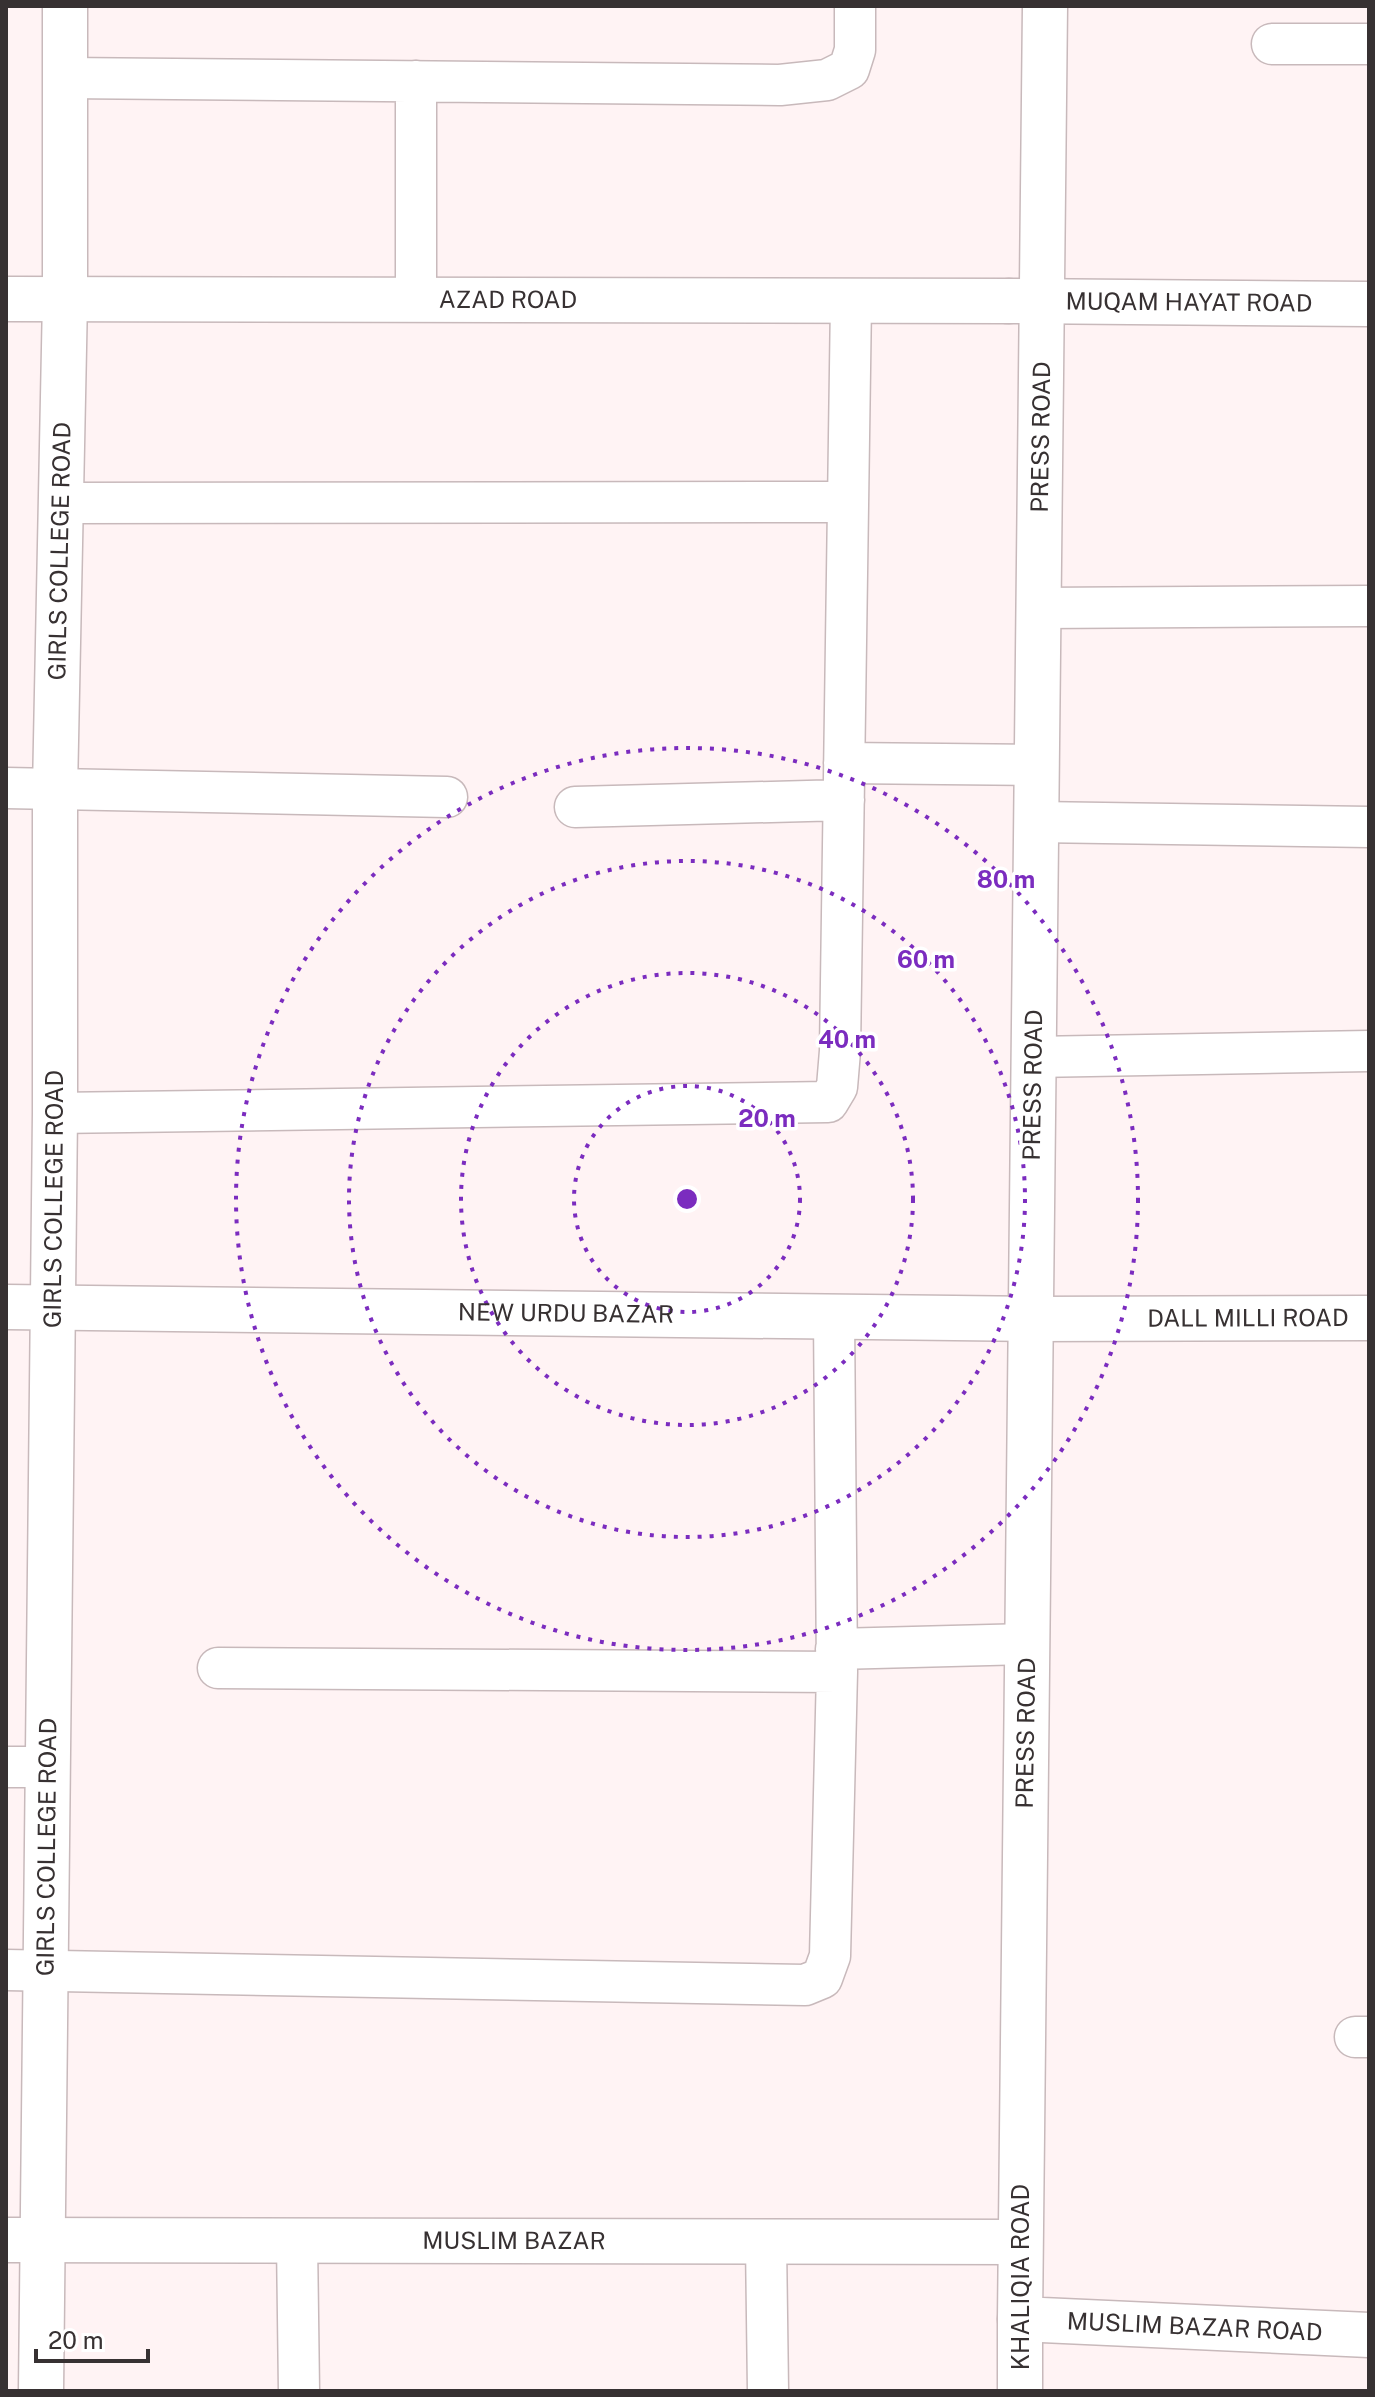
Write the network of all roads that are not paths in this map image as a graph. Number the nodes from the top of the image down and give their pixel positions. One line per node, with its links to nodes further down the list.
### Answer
1 (65, 6): 6 (main road, GIRLS COLLEGE ROAD)
2 (855, 6): 7 (street)
3 (1045, 6): 12 (main road, PRESS ROAD)
4 (1272, 44): 5 (street)
5 (1369, 44)
6 (65, 78): 7 (street); 9 (main road, GIRLS COLLEGE ROAD)
7 (416, 81): 10 (street)
8 (6, 299): 9 (main road, AZAD ROAD)
9 (65, 299): 10 (main road, AZAD ROAD); 15 (main road, GIRLS COLLEGE ROAD)
10 (416, 300): 11 (main road, AZAD ROAD)
11 (851, 301): 12 (main road, AZAD ROAD); 14 (street)
12 (1025, 301): 13 (main road, MUQAM HAYAT ROAD); 17 (main road, PRESS ROAD)
13 (1369, 304)
14 (848, 502): 15 (street); 19 (street)
15 (62, 503): 21 (main road, GIRLS COLLEGE ROAD)
16 (1369, 606): 17 (street)
17 (1039, 608): 18 (main road, PRESS ROAD)
18 (1037, 765): 19 (street); 24 (main road, PRESS ROAD)
19 (844, 782): 23 (street); 28 (street)
20 (6, 788): 21 (street)
21 (55, 790): 22 (street); 28 (main road, GIRLS COLLEGE ROAD)
22 (447, 797)
23 (575, 807)
24 (1036, 822): 25 (street); 27 (main road, PRESS ROAD)
25 (1369, 827)
26 (1369, 1051): 27 (street)
27 (1034, 1057): 34 (main road, PRESS ROAD)
28 (55, 1113): 30 (main road, GIRLS COLLEGE ROAD)
29 (6, 1307): 30 (main road, NEW URDU BAZAR)
30 (52, 1307): 31 (main road, NEW URDU BAZAR); 38 (main road, GIRLS COLLEGE ROAD)
31 (834, 1316): 34 (main road, NEW URDU BAZAR); 36 (street)
32 (1128, 1318): 33 (main road, DALL MILLI ROAD); 34 (main road, NEW URDU BAZAR)
33 (1369, 1318)
34 (1031, 1319): 35 (main road, PRESS ROAD)
35 (1027, 1644): 36 (street); 40 (main road, PRESS ROAD)
36 (836, 1661): 37 (street); 39 (street)
37 (218, 1668)
38 (26, 1767): 39 (main road, GIRLS COLLEGE ROAD)
39 (26, 1970): 41 (main road, GIRLS COLLEGE ROAD)
40 (1021, 2164): 44 (main road, KHALIQIA ROAD)
41 (23, 2240): 42 (main road, MUSLIM BAZAR); 47 (main road, GIRLS COLLEGE ROAD)
42 (297, 2241): 43 (main road, MUSLIM BAZAR); 48 (street)
43 (766, 2242): 44 (main road, MUSLIM BAZAR); 49 (street)
44 (1020, 2242): 45 (main road, KHALIQIA ROAD)
45 (1020, 2319): 46 (main road, MUSLIM BAZAR ROAD); 50 (main road, KHALIQIA ROAD)
46 (1369, 2335)
47 (41, 2391)
48 (299, 2391)
49 (768, 2391)
50 (1020, 2391)

